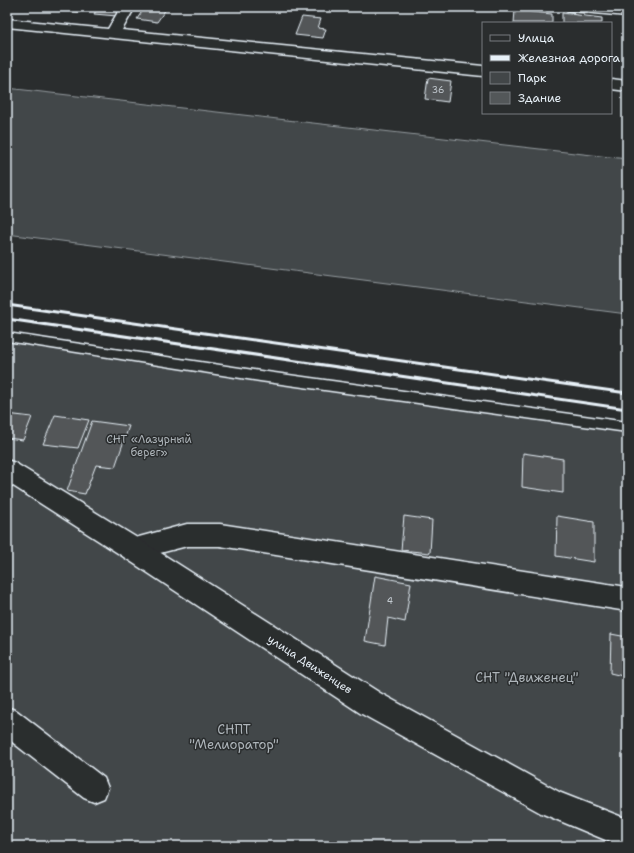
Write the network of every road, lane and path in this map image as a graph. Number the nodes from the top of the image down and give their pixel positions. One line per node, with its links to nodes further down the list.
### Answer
1 (128, 7): 5 (street)
2 (572, 7): 3 (street)
3 (627, 12)
4 (7, 23): 5 (street)
5 (112, 33): 6 (street)
6 (482, 71)
7 (612, 84): 8 (street)
8 (627, 86)
9 (7, 337): 10 (lane)
10 (627, 427)
11 (7, 470): 12 (street, улица Движенцев)
12 (133, 549): 13 (street); 16 (street, улица Движенцев)
13 (627, 600)
14 (7, 721): 15 (street)
15 (94, 788)
16 (627, 834)

